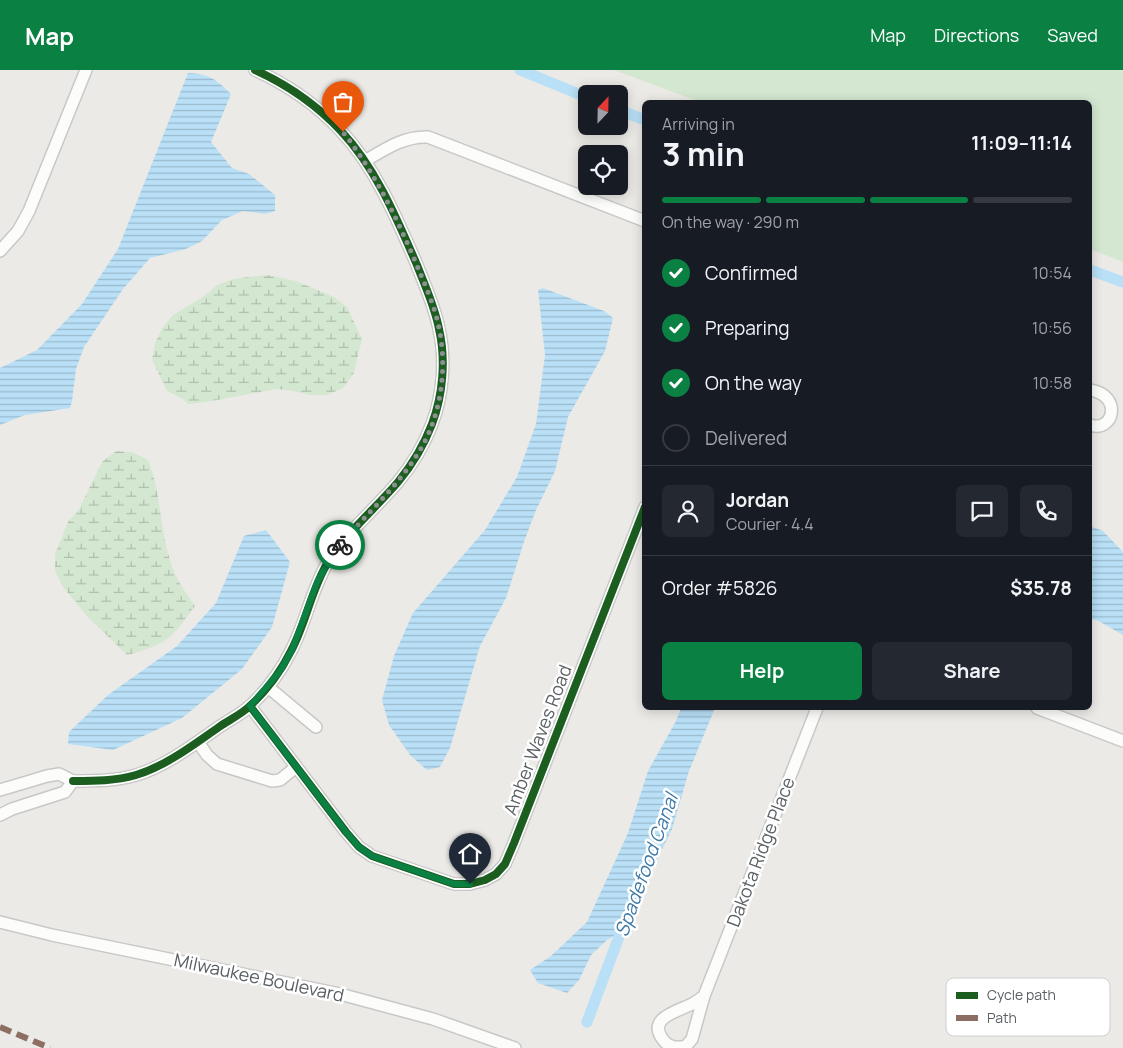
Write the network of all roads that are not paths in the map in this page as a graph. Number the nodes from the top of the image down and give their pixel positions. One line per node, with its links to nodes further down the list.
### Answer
1 (86, 70): 5 (street)
2 (255, 70): 3 (street)
3 (364, 161): 4 (street); 9 (street)
4 (642, 220)
5 (0, 250)
6 (1092, 390): 7 (street)
7 (1092, 426)
8 (642, 515): 16 (street, Amber Waves Road)
9 (268, 687): 10 (street); 13 (street)
10 (250, 706): 15 (street); 16 (street, Amber Waves Road)
11 (816, 710): 22 (street, Dakota Ridge Place)
12 (1042, 710): 14 (street)
13 (316, 727)
14 (1123, 741)
15 (198, 742): 16 (street); 17 (street)
16 (296, 767)
17 (74, 781): 18 (street); 19 (street)
18 (2, 789): 19 (street)
19 (12, 809): 20 (street)
20 (0, 815)
21 (0, 922): 23 (street, Milwaukee Boulevard)
22 (704, 996): 22 (street, Dakota Ridge Place)
23 (515, 1048)

